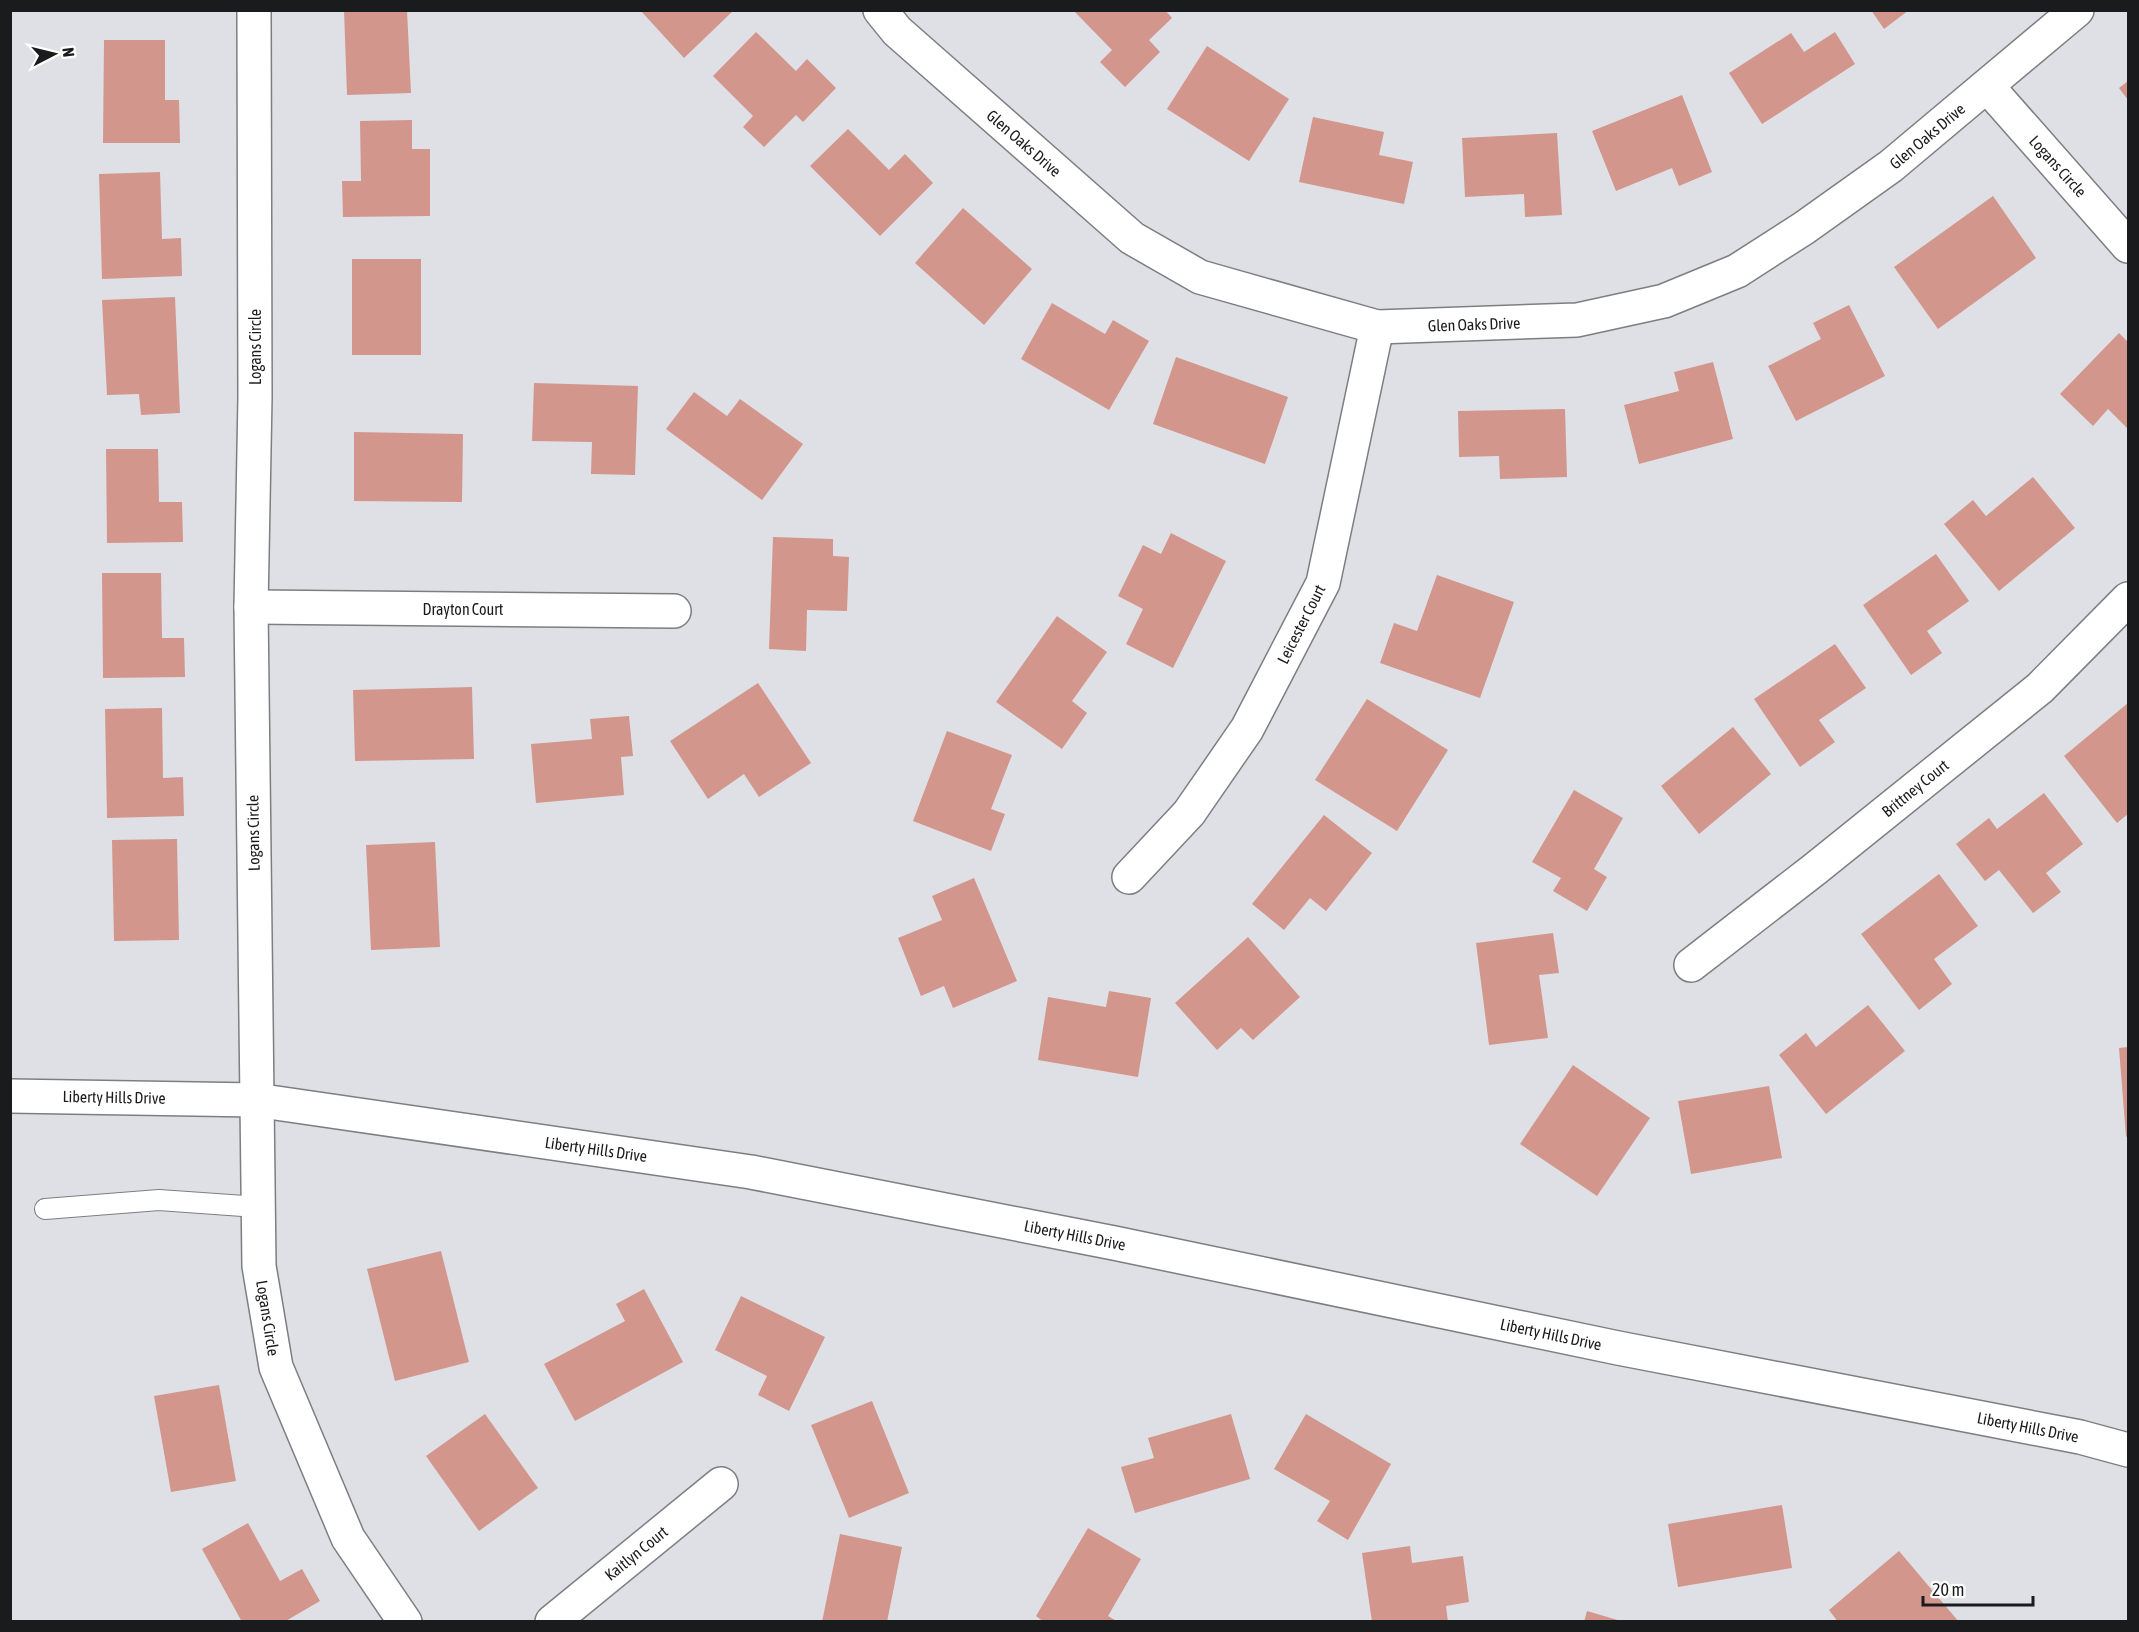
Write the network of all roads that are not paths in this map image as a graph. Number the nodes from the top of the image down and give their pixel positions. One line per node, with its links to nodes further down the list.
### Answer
1 (254, 10): 8 (street, Logans Circle)
2 (880, 10): 6 (street, Glen Oaks Drive)
3 (2077, 10): 4 (street, Glen Oaks Drive)
4 (1987, 86): 5 (street, Logans Circle); 6 (street, Glen Oaks Drive)
5 (2128, 246)
6 (1377, 327): 10 (street, Leicester Court)
7 (2128, 599): 11 (street, Brittney Court)
8 (251, 608): 9 (street, Drayton Court); 13 (street, Logans Circle)
9 (674, 611)
10 (1129, 877)
11 (1691, 965)
12 (10, 1096): 13 (street, Liberty Hills Drive)
13 (256, 1100): 14 (street, Logans Circle); 16 (street, Liberty Hills Drive)
14 (258, 1207): 15 (lane); 18 (street, Logans Circle)
15 (45, 1209)
16 (2128, 1450)
17 (721, 1484): 19 (street, Kaitlyn Court)
18 (405, 1622)
19 (552, 1622)

